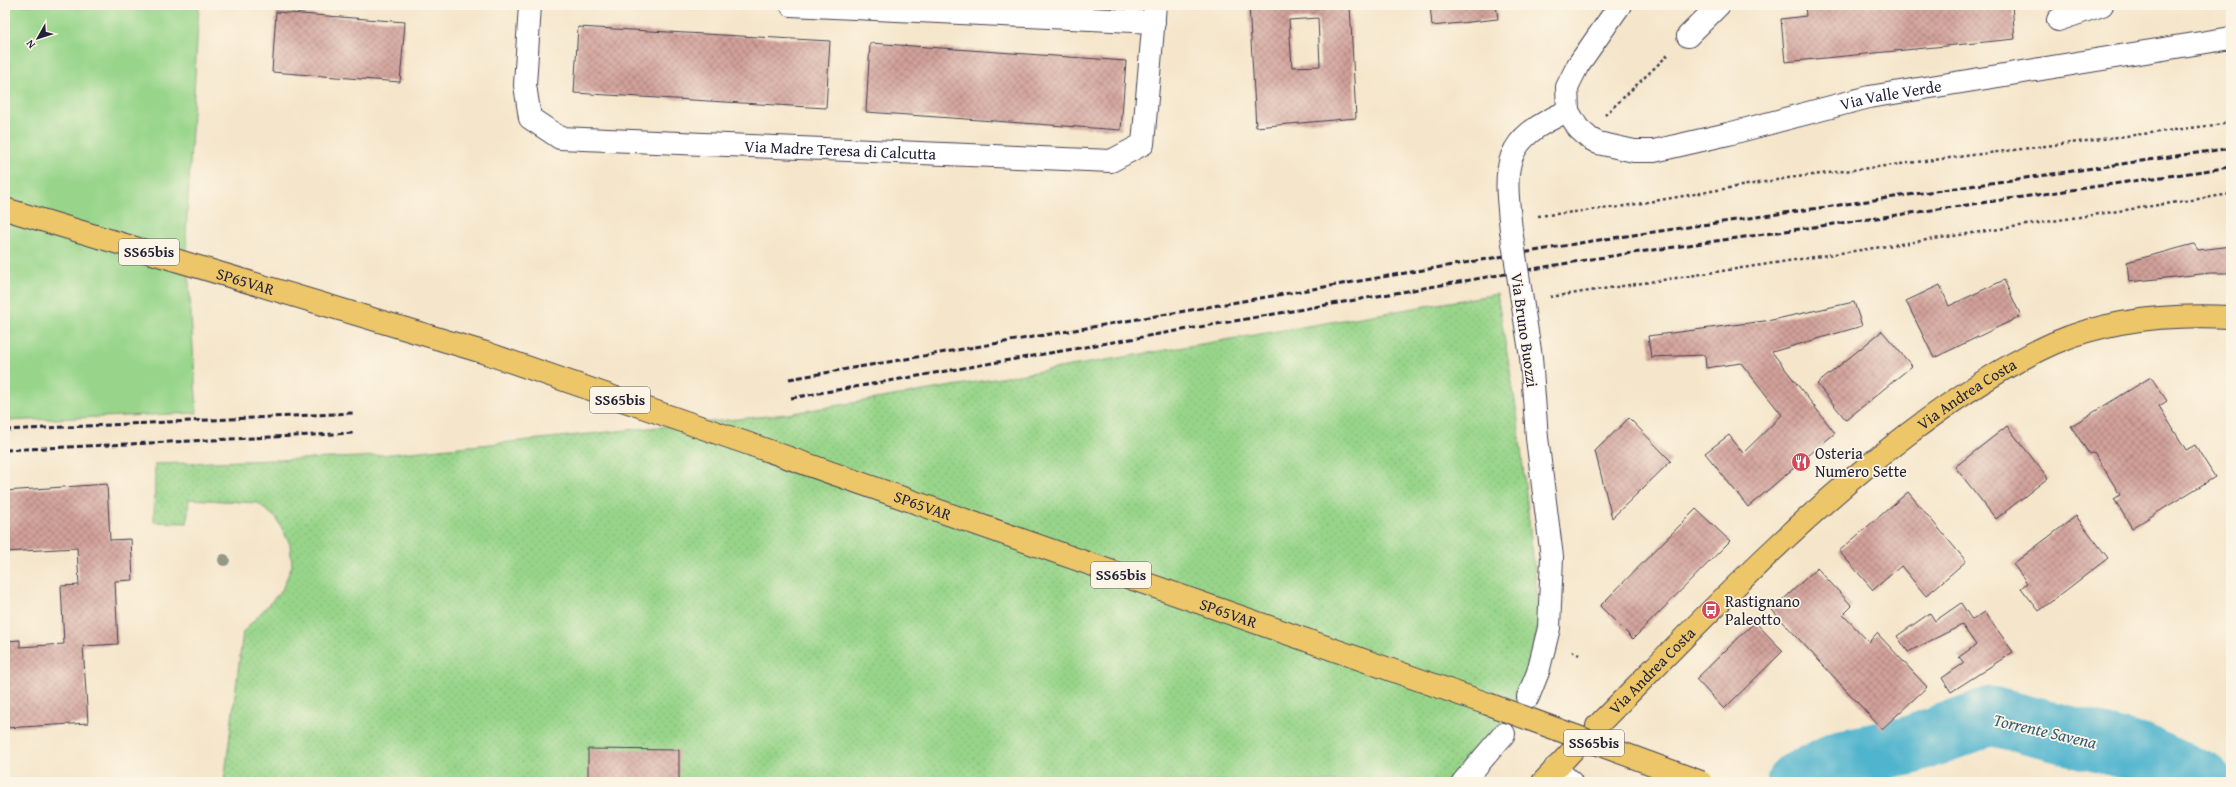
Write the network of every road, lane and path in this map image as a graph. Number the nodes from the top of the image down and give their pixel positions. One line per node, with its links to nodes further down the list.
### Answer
1 (530, 5): 6 (street, Via Madre Teresa di Calcutta)
2 (791, 5): 6 (street, Via Madre Teresa di Calcutta)
3 (1620, 5): 10 (street)
4 (1719, 5): 8 (street)
5 (2102, 5): 7 (street)
6 (1155, 13)
7 (2058, 20)
8 (1688, 36): 12 (path)
9 (2231, 38): 12 (street, Via Valle Verde)
10 (1568, 111): 12 (street, Via Valle Verde); 15 (street, Via Bruno Buozzi)
11 (2231, 123): 15 (path)
12 (1583, 133)
13 (2231, 194): 16 (path)
14 (5, 209): 24 (main road, SP65VAR / SS65bis, bridge)
15 (1511, 225): 16 (street, Via Bruno Buozzi, bridge)
16 (1521, 298): 18 (street, Via Bruno Buozzi)
17 (2231, 317): 19 (main road, Via Andrea Costa)
18 (1528, 697)
19 (1597, 726)
20 (1504, 734): 23 (street)
21 (1573, 750): 22 (main road)
22 (1556, 777)
23 (1463, 782)
24 (1701, 782)

